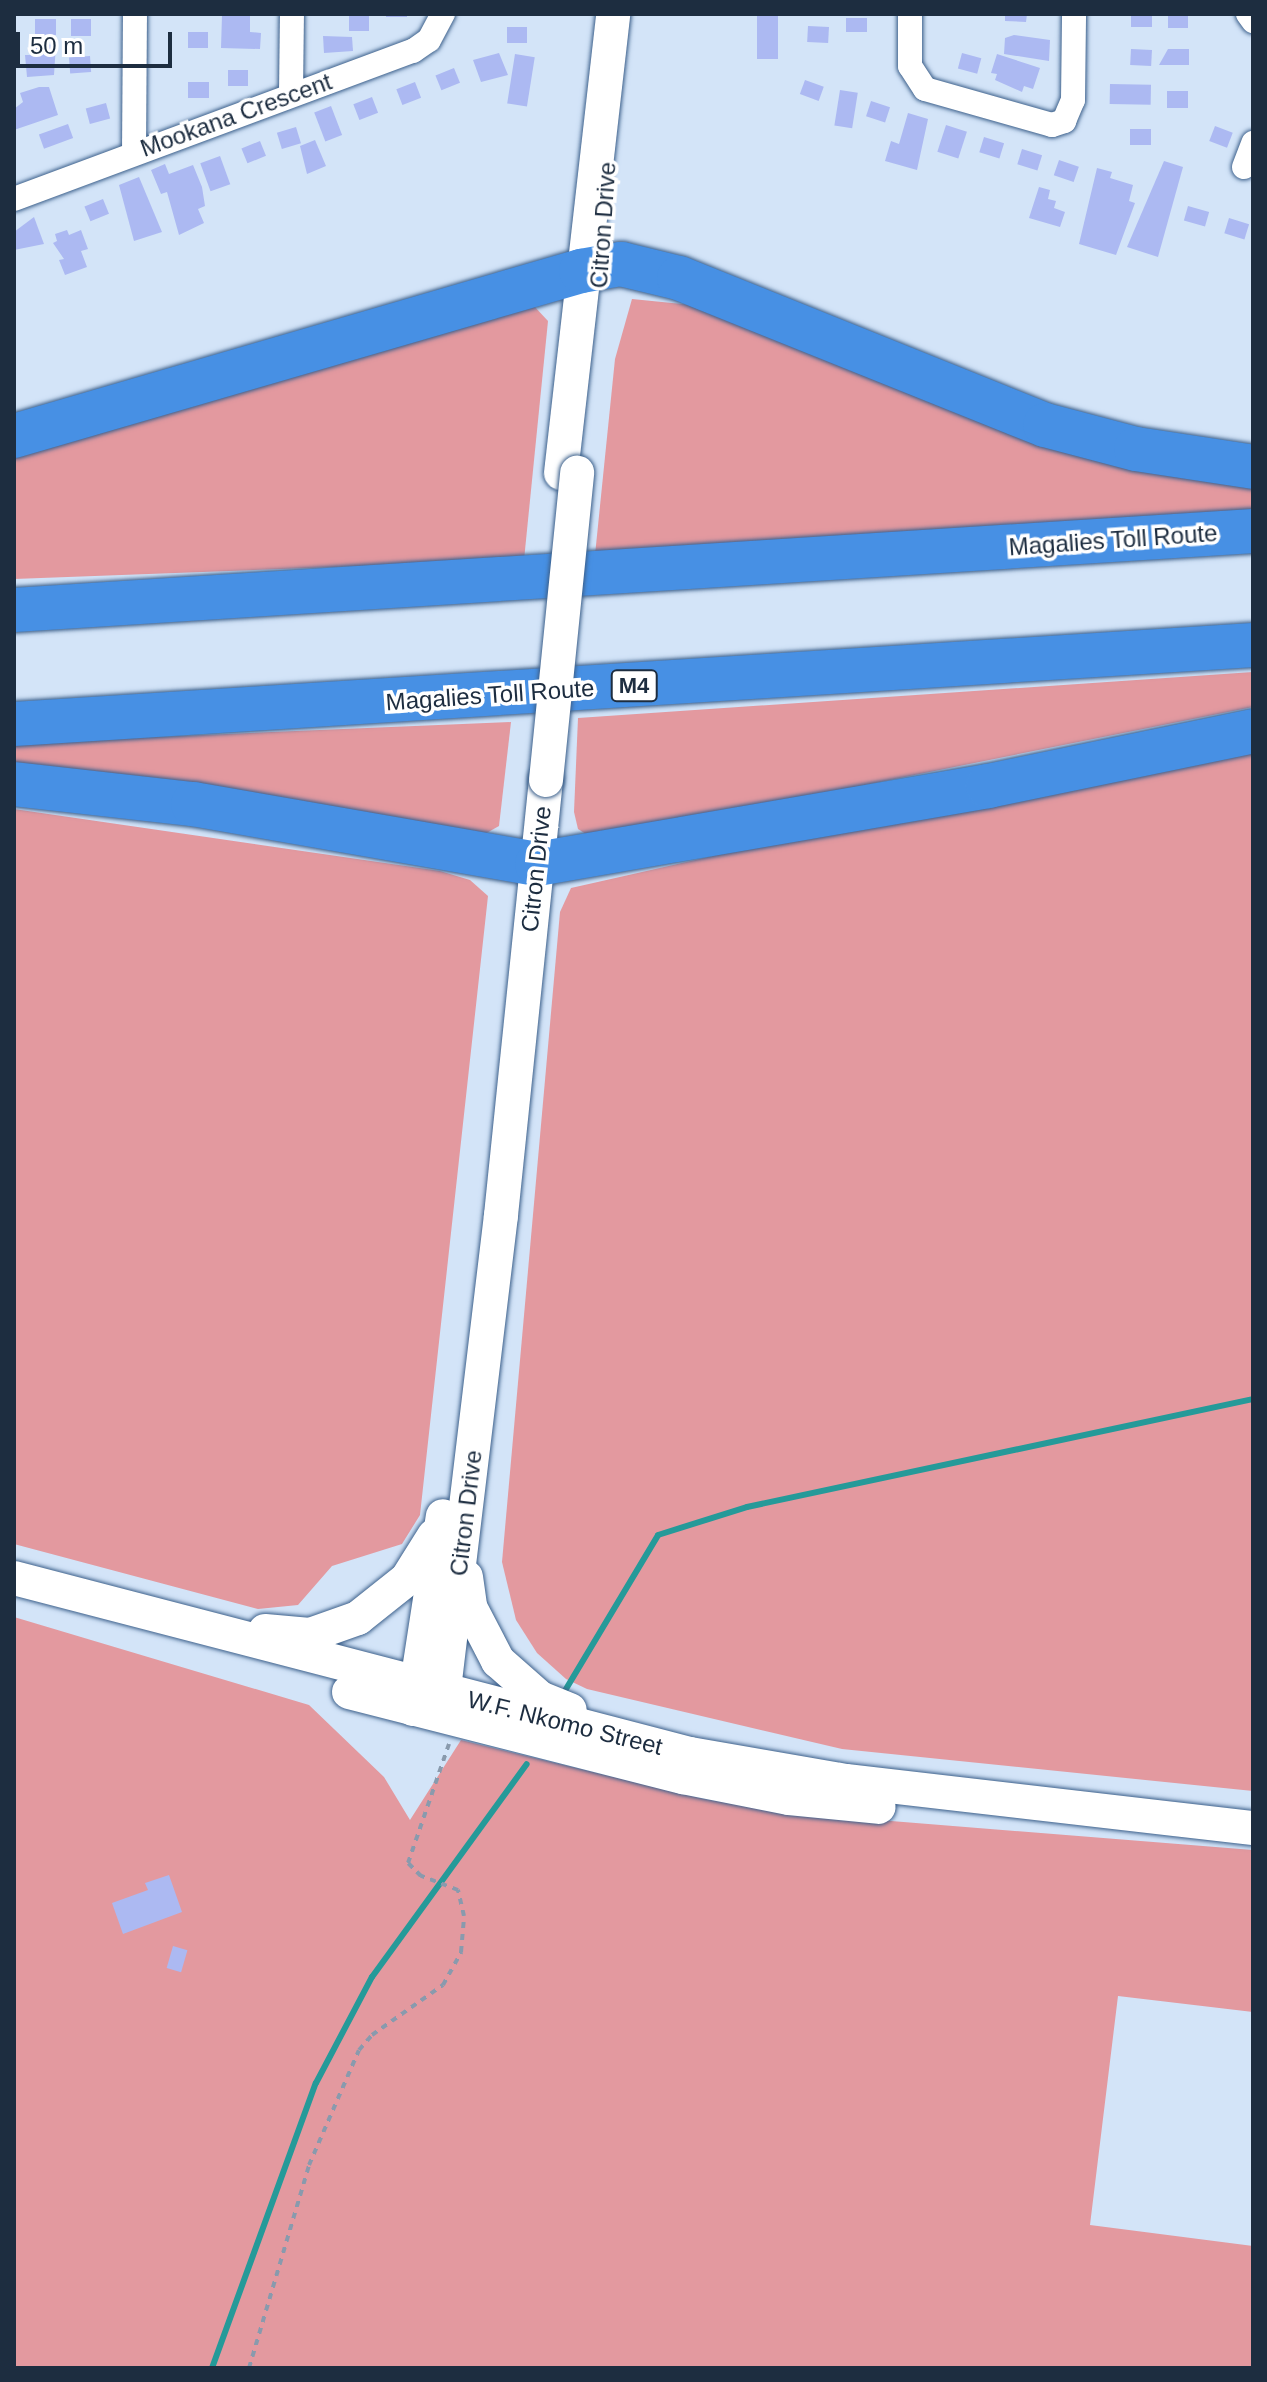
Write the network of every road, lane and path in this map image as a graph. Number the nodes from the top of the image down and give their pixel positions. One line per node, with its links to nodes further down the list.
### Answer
1 (135, 14): 11 (street)
2 (292, 14): 9 (street)
3 (443, 14): 9 (street, Mookana Crescent)
4 (910, 14): 5 (street)
5 (1074, 14)
6 (1248, 14): 8 (street)
7 (613, 17): 14 (main road, Citron Drive)
8 (1253, 21)
9 (291, 93): 11 (street, Mookana Crescent)
10 (1253, 143): 12 (street)
11 (134, 153): 13 (street, Mookana Crescent)
12 (1244, 167)
13 (14, 199)
14 (592, 268): 15 (highway); 16 (highway); 23 (main road, Citron Drive, bridge)
15 (14, 436)
16 (1253, 467)
17 (1253, 531): 18 (highway, Magalies Toll Route)
18 (14, 610)
19 (1253, 645): 20 (highway, Magalies Toll Route / M4)
20 (14, 724)
21 (1253, 731): 23 (highway)
22 (14, 784): 23 (highway)
23 (529, 863): 24 (main road, Citron Drive)
24 (456, 1510): 25 (main road); 27 (main road, Citron Drive); 28 (main road)
25 (14, 1577): 27 (main road, W.F. Nkomo Street)
26 (14, 1597): 27 (main road, W.F. Nkomo Street)
27 (434, 1706): 28 (main road, W.F. Nkomo Street); 29 (main road, W.F. Nkomo Street); 31 (path)
28 (793, 1774): 29 (main road, W.F. Nkomo Street)
29 (1126, 1815): 30 (main road, W.F. Nkomo Street)
30 (1253, 1828)
31 (249, 2368)

